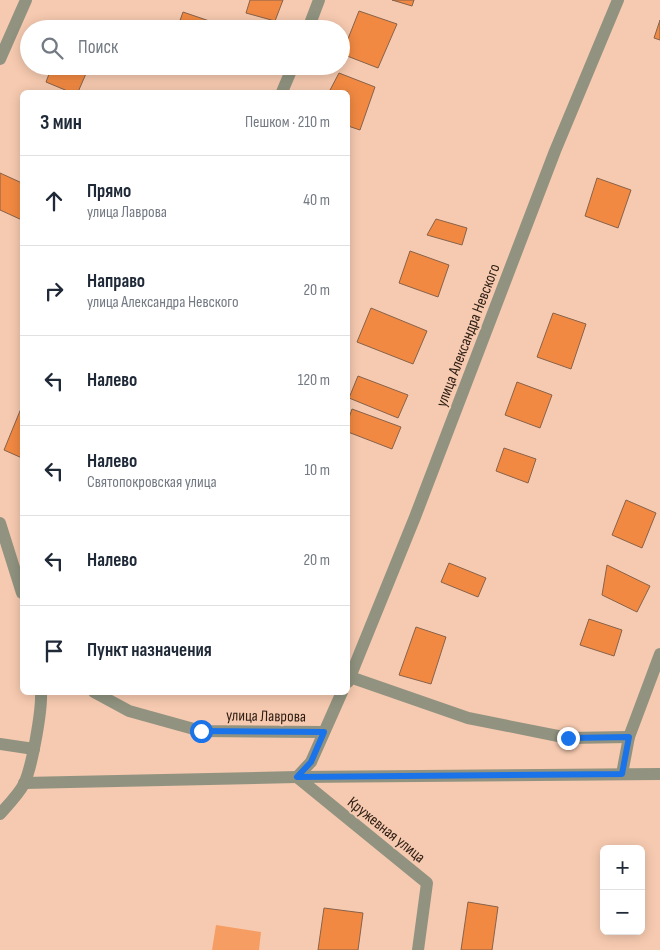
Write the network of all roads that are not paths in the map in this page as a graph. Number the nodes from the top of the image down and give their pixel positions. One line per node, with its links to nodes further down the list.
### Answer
1 (26, 0): 5 (street)
2 (319, 0): 4 (street)
3 (618, 0): 11 (street, улица Александра Невского)
4 (311, 20)
5 (0, 58)
6 (289, 75): 7 (street)
7 (283, 90)
8 (0, 523): 9 (street)
9 (20, 587)
10 (660, 654): 17 (street)
11 (350, 677)
12 (350, 679): 17 (street)
13 (41, 695): 19 (street)
14 (100, 695): 16 (street, улица Лаврова)
15 (341, 695): 16 (street)
16 (324, 732): 22 (street)
17 (629, 737): 20 (street)
18 (0, 744): 19 (street)
19 (34, 749): 23 (street)
20 (622, 774): 21 (street); 22 (street)
21 (660, 774)
22 (297, 777): 23 (street); 25 (street, Кружевная улица)
23 (24, 784): 24 (street)
24 (0, 814)
25 (418, 950)

